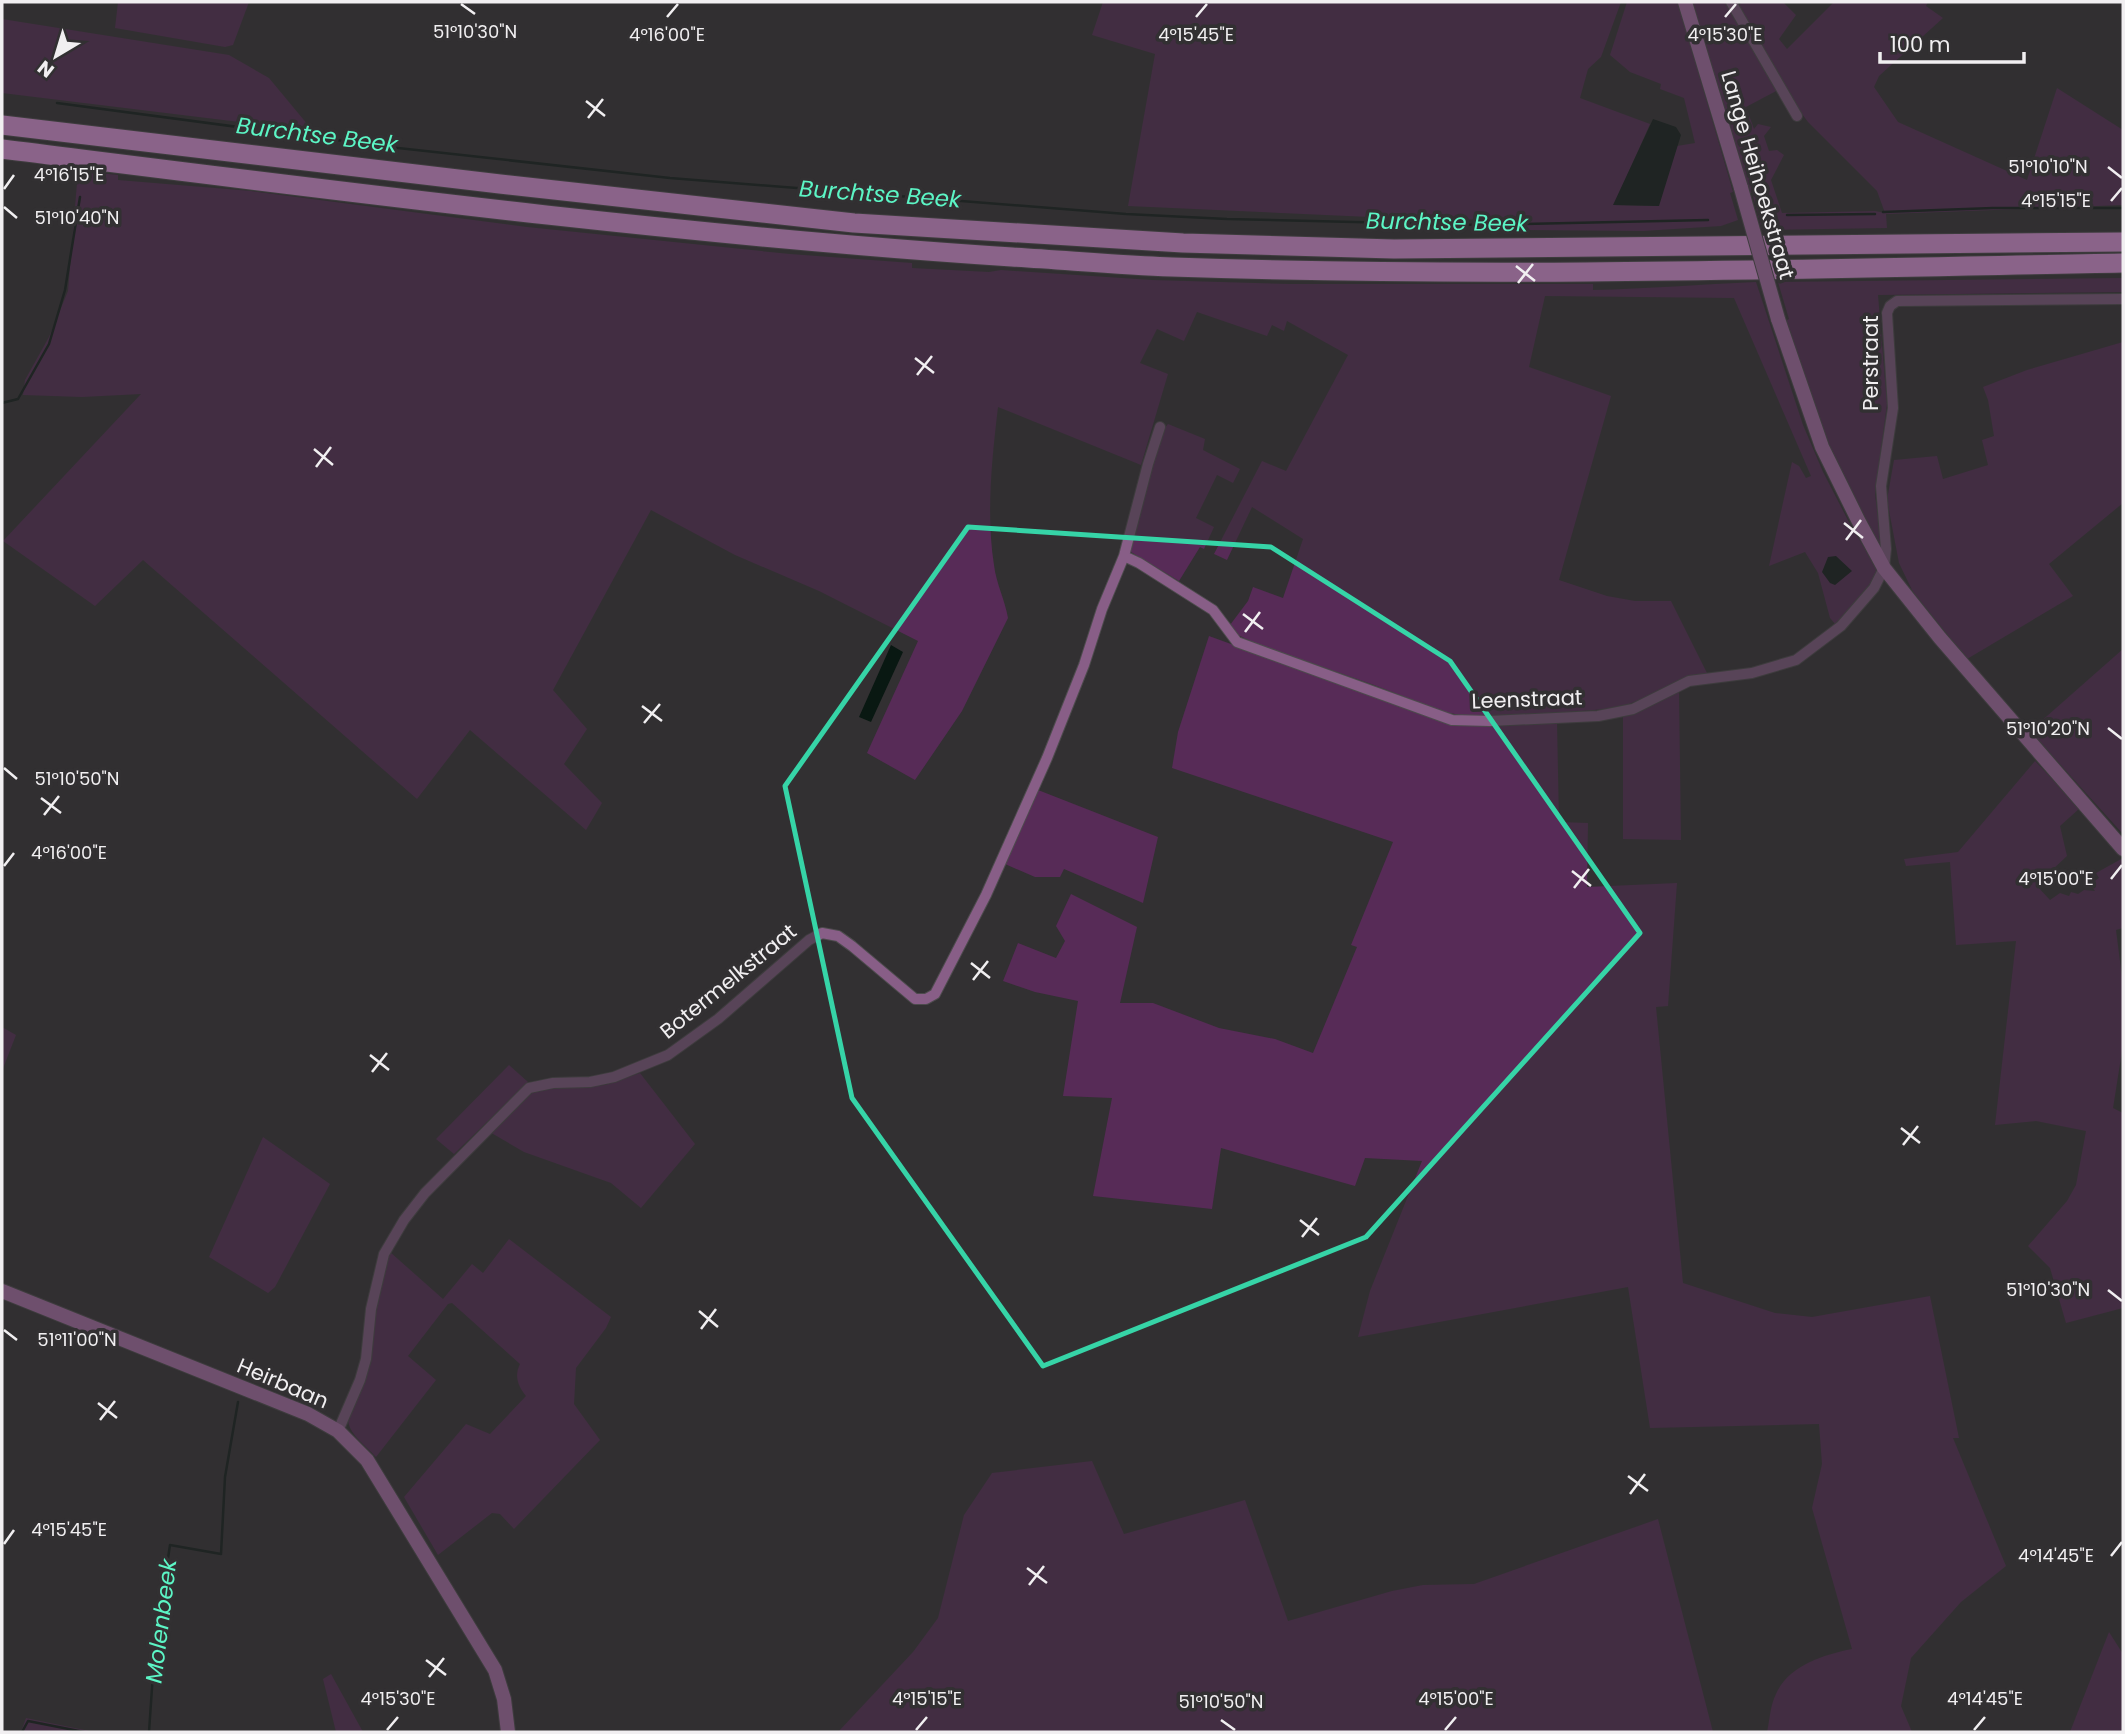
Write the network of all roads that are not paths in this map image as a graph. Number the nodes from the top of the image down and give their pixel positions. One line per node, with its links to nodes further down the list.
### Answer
1 (1685, 2): 11 (street, Lange Heihoekstraat, bridge)
2 (1731, 2): 3 (street, Lange Heihoekstraat)
3 (1797, 116)
4 (2, 125): 6 (highway)
5 (2, 149): 7 (highway)
6 (2123, 242)
7 (2123, 263)
8 (2123, 299): 11 (street, Perstraat)
9 (1160, 427): 10 (street, Botermelkstraat)
10 (1124, 556): 11 (street, Leenstraat); 14 (street, Botermelkstraat)
11 (1884, 568): 12 (street)
12 (2123, 849)
13 (2, 1292): 14 (street, Heirbaan)
14 (338, 1431): 15 (street, Heirbaan)
15 (508, 1732)

